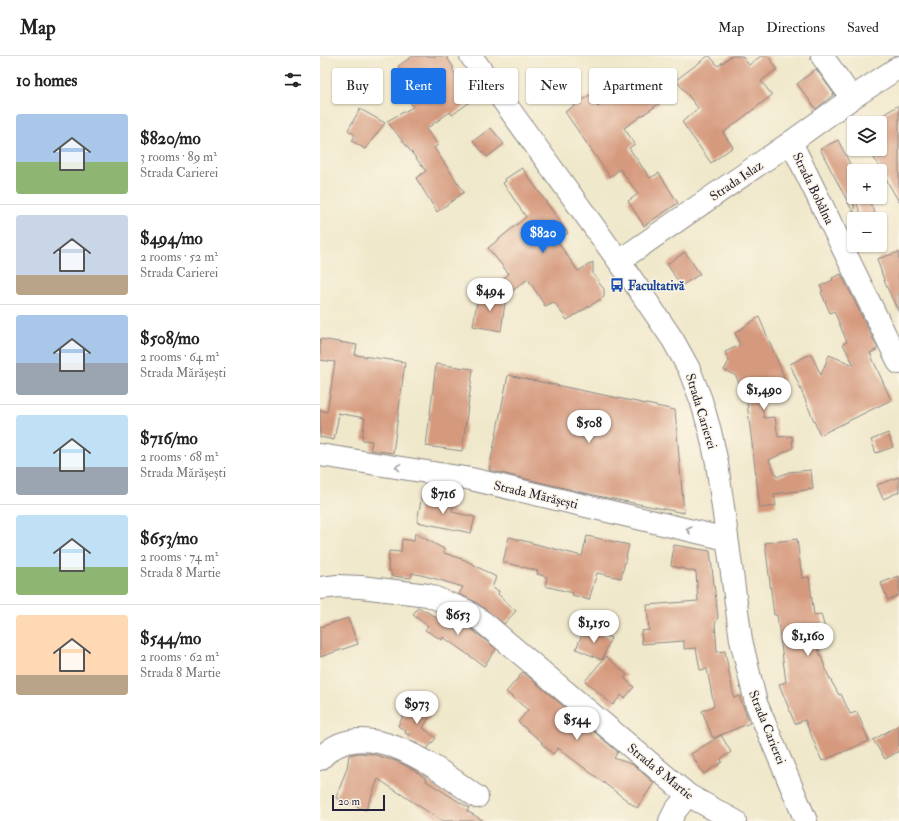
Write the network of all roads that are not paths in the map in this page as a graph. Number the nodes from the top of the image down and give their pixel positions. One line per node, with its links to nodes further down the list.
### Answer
1 (471, 56): 6 (street, Strada Carierei)
2 (822, 56): 4 (street)
3 (899, 67): 4 (street, Strada Islaz)
4 (852, 98): 5 (street, Strada Islaz)
5 (791, 142): 6 (street, Strada Islaz); 7 (street, Strada Bobâlna)
6 (618, 261): 9 (street, Strada Carierei)
7 (899, 363)
8 (320, 456): 9 (street, Strada Mărășești, one-way to 8)
9 (727, 539): 16 (street, Strada Carierei)
10 (320, 588): 12 (street, Strada 8 Martie)
11 (320, 759): 13 (street)
12 (688, 795): 14 (street); 15 (street, Strada 8 Martie)
13 (477, 797)
14 (670, 821)
15 (735, 821)
16 (806, 821)

